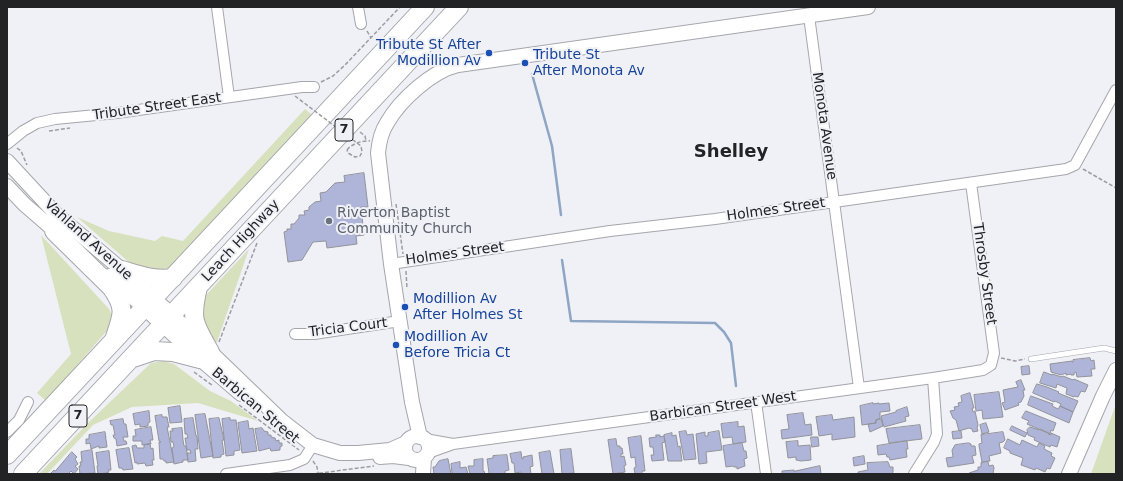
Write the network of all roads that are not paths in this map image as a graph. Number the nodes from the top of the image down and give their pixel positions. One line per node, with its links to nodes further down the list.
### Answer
1 (217, 7): 10 (street)
2 (358, 7): 7 (street)
3 (426, 7): 19 (highway, Leach Highway / 7)
4 (459, 7): 20 (highway, Leach Highway / 7)
5 (868, 7): 6 (street)
6 (809, 12): 15 (street, Monota Avenue); 17 (street)
7 (363, 25)
8 (314, 87): 10 (street, Tribute Street East)
9 (1116, 90): 13 (street, Holmes Street)
10 (229, 97): 11 (street, Tribute Street East)
11 (7, 144)
12 (7, 161): 18 (street, Vahland Avenue)
13 (971, 183): 15 (street, Holmes Street); 30 (street, Throsby Street)
14 (7, 186): 16 (street, Vahland Avenue)
15 (834, 202): 17 (street, Holmes Street); 33 (street, Monota Avenue)
16 (54, 231): 21 (street, Vahland Avenue); 25 (highway)
17 (398, 263): 23 (street)
18 (122, 270): 19 (highway); 21 (street, Vahland Avenue)
19 (173, 278): 21 (highway, Leach Highway / 7)
20 (198, 287): 22 (highway, Leach Highway / 7); 27 (highway)
21 (149, 303): 22 (street, Vahland Avenue); 25 (highway, Leach Highway / 7)
22 (167, 320): 27 (street, Barbican Street); 28 (highway, Leach Highway / 7)
23 (400, 321): 24 (street, Tricia Court); 37 (street)
24 (296, 334)
25 (114, 340): 39 (highway, Leach Highway / 7)
26 (1116, 351): 29 (lane)
27 (204, 357): 28 (highway); 38 (street, Barbican Street)
28 (132, 358): 40 (highway, Leach Highway / 7)
29 (1031, 359)
30 (992, 361): 32 (street, Barbican Street West)
31 (1116, 370): 46 (street)
32 (933, 378): 33 (street, Barbican Street West); 45 (street)
33 (859, 388): 35 (street, Barbican Street West)
34 (28, 402): 36 (street)
35 (756, 402): 37 (street, Barbican Street West); 44 (street)
36 (7, 432)
37 (417, 448): 38 (street, Barbican Street); 42 (street); 43 (street)
38 (310, 450): 41 (street)
39 (7, 455)
40 (23, 474)
41 (226, 474)
42 (418, 474)
43 (423, 474)
44 (766, 474)
45 (914, 474)
46 (1069, 474)

